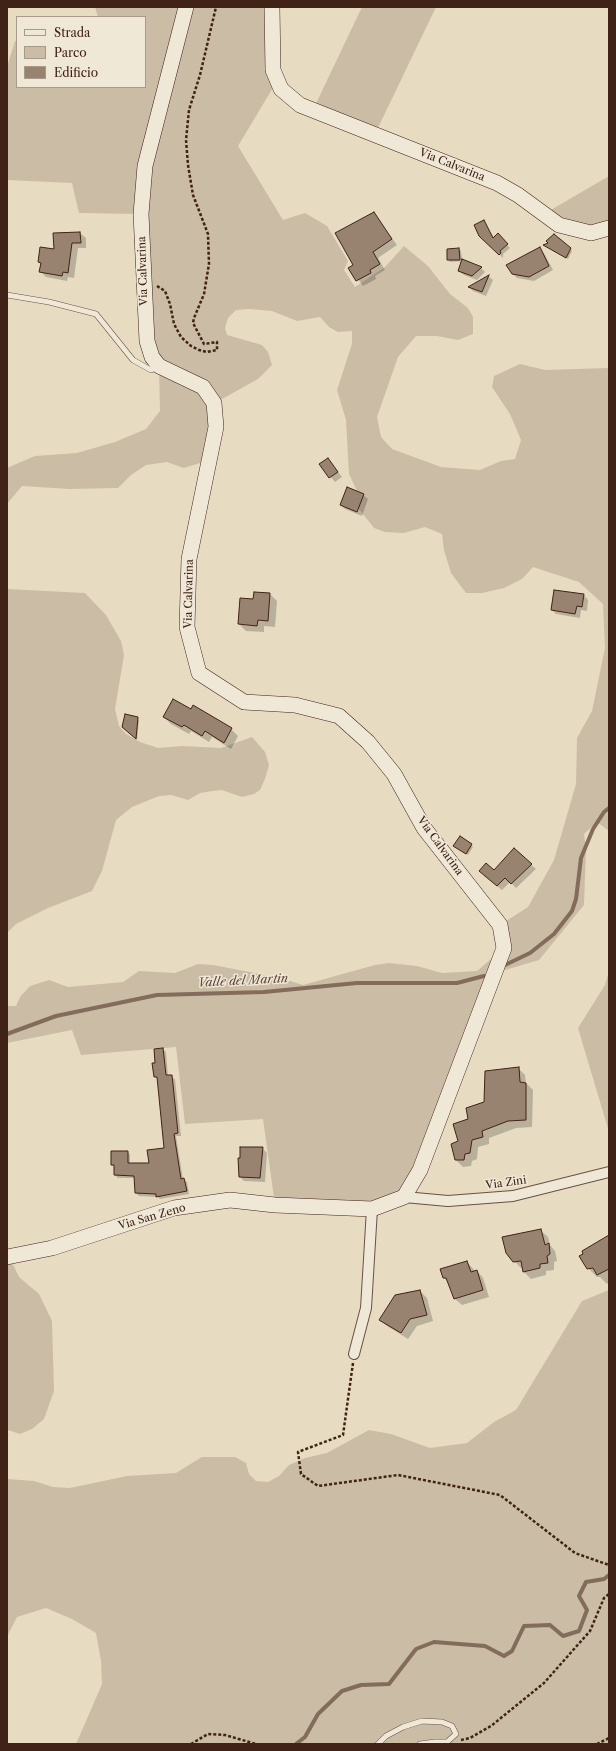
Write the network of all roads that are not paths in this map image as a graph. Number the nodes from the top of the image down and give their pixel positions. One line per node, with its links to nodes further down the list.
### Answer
1 (186, 7): 5 (street, Via Calvarina)
2 (272, 7): 3 (street, Via Calvarina)
3 (609, 228)
4 (7, 295): 5 (lane)
5 (159, 366): 7 (street, Via Calvarina)
6 (609, 1172): 7 (street, Via Zini)
7 (404, 1197): 8 (street)
8 (372, 1210): 9 (street, Via San Zeno); 10 (street)
9 (7, 1257)
10 (354, 1354)
11 (378, 1744): 12 (lane)
12 (420, 1744)

